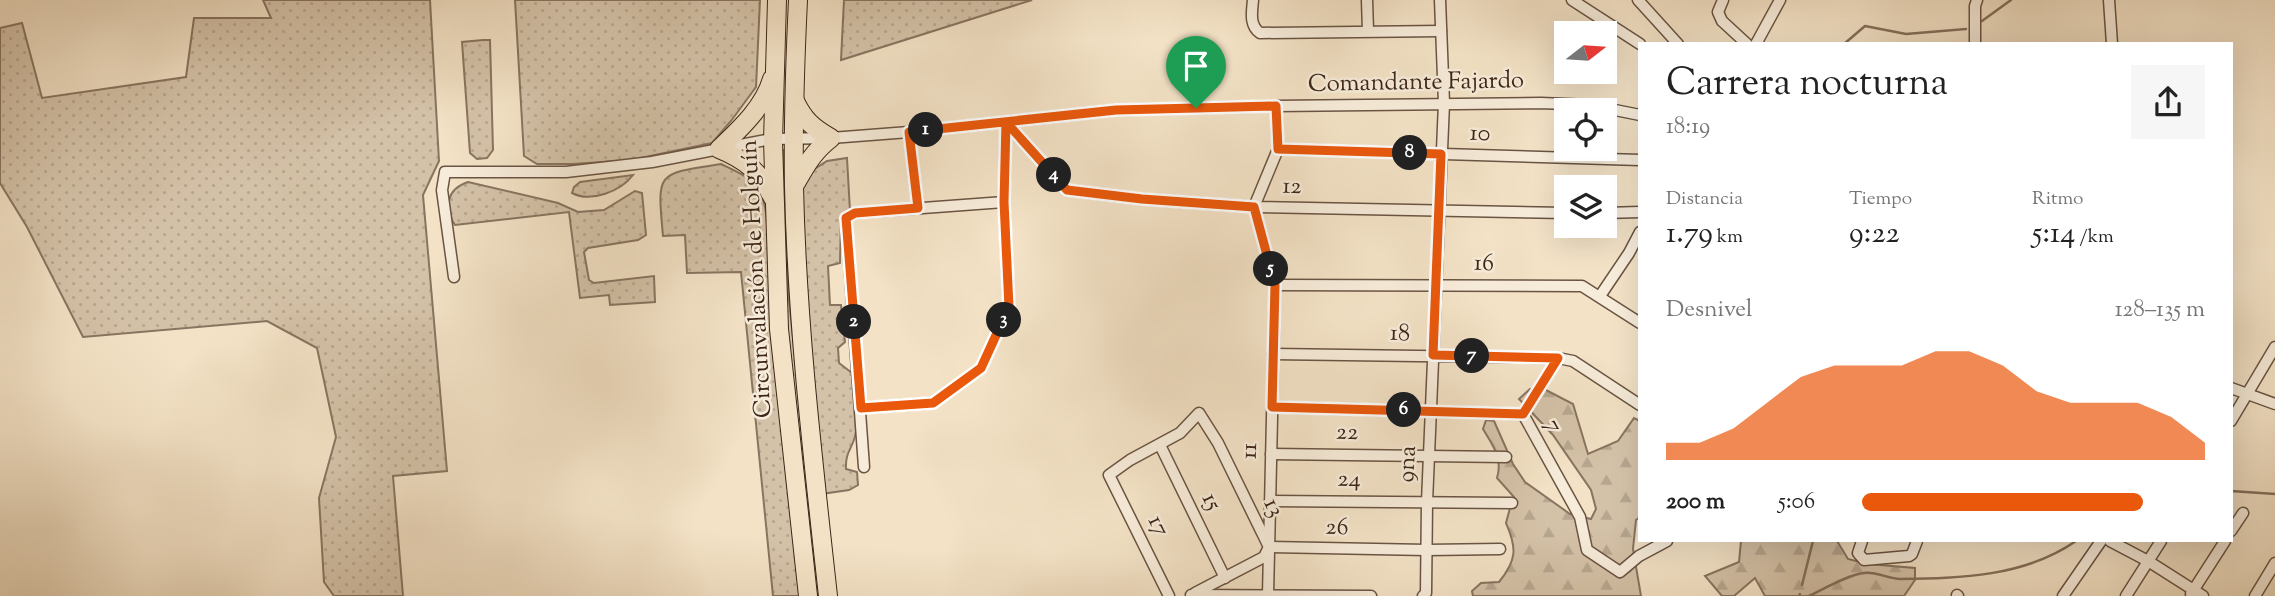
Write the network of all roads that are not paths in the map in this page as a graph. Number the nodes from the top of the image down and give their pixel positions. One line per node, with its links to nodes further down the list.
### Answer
1 (777, 0): 20 (highway, Circunvalación de Holguín)
2 (797, 0): 21 (highway, Circunvalación de Holguín)
3 (1253, 0): 13 (street)
4 (1367, 0): 13 (street)
5 (1440, 0): 12 (street, 9na)
6 (1572, 0): 19 (street)
7 (1637, 0): 14 (street)
8 (1723, 0): 15 (street)
9 (1780, 0): 16 (street)
10 (1977, 0): 17 (street)
11 (2109, 0): 18 (street)
12 (1441, 31): 13 (street); 22 (street, 9na)
13 (1368, 32)
14 (1676, 42)
15 (1745, 42)
16 (1757, 42)
17 (1975, 42)
18 (2112, 42)
19 (1638, 43)
20 (775, 68): 29 (highway, Circunvalación de Holguín); 30 (highway)
21 (794, 99): 27 (highway, Circunvalación de Holguín); 28 (highway)
22 (1444, 103): 23 (street, Comandante Fajardo); 24 (street, Comandante Fajardo); 32 (street, 9na)
23 (1276, 106): 25 (street, Comandante Fajardo); 31 (street)
24 (1638, 115)
25 (1006, 122): 26 (street, Comandante Fajardo); 36 (street); 37 (street, 12)
26 (909, 132): 28 (street, Comandante Fajardo); 38 (street)
27 (794, 138): 28 (street, Comandante Fajardo); 29 (street, Comandante Fajardo); 34 (highway, Circunvalación de Holguín)
28 (831, 138): 34 (highway)
29 (773, 141): 30 (street, Comandante Fajardo); 35 (highway, Circunvalación de Holguín)
30 (719, 149): 35 (highway); 46 (street, Comandante Fajardo)
31 (1278, 149): 32 (street, 10); 37 (street)
32 (1441, 154): 33 (street, 10); 39 (street, 9na)
33 (1638, 160)
34 (794, 186): 90 (highway, Circunvalación de Holguín)
35 (775, 201): 89 (highway, Circunvalación de Holguín)
36 (1004, 202): 38 (street); 60 (street)
37 (1254, 207): 39 (street, 12); 48 (street, 11)
38 (918, 208): 60 (street)
39 (1439, 211): 41 (street, 12); 47 (street, 9na)
40 (1638, 212): 42 (street)
41 (1554, 213)
42 (1617, 213)
43 (1638, 236): 44 (street)
44 (1629, 253): 45 (street); 49 (street)
45 (1638, 259)
46 (454, 277)
47 (1436, 284): 48 (street, 16); 49 (street, 16); 53 (street, 9na)
48 (1275, 285): 52 (street, 11)
49 (1600, 296): 50 (street, 16)
50 (1638, 322)
51 (2275, 348): 56 (street)
52 (1273, 354): 53 (street, 18); 59 (street, 11)
53 (1433, 355): 54 (street, 18); 61 (street, 9na)
54 (1558, 358): 57 (street, 18); 62 (street, 7)
55 (2233, 389): 56 (street)
56 (2247, 394): 58 (street); 63 (street)
57 (1638, 404)
58 (2275, 404)
59 (1272, 407): 61 (street); 65 (street, 11)
60 (861, 408): 68 (street)
61 (1432, 411): 62 (street); 66 (street, 9na)
62 (1523, 414): 74 (street, 7)
63 (2233, 418)
64 (1160, 445): 81 (street, 13); 86 (street, 15); 91 (street, 17)
65 (1271, 454): 66 (street, 22); 69 (street, 11)
66 (1430, 455): 67 (street, 22); 70 (street, 9na)
67 (1506, 457)
68 (864, 467)
69 (1270, 501): 70 (street, 24); 81 (street, 11)
70 (1427, 502): 71 (street, 24); 83 (street, 9na)
71 (1512, 503)
72 (2243, 513): 73 (street)
73 (2233, 528)
74 (1665, 542)
75 (1862, 542): 76 (street)
76 (1917, 542)
77 (2100, 542): 96 (street)
78 (2112, 542): 84 (street)
79 (2160, 542): 84 (street)
80 (2224, 542): 87 (street)
81 (1269, 547): 83 (street, 26); 86 (street); 88 (street, 11)
82 (1500, 549): 83 (street, 26)
83 (1427, 550): 95 (street, 9na)
84 (2148, 561): 87 (street); 97 (street)
85 (2275, 563): 98 (street)
86 (1225, 578): 92 (street)
87 (2195, 594)
88 (1268, 595): 93 (street); 94 (street)
89 (808, 596)
90 (828, 596)
91 (1169, 596)
92 (1190, 596): 93 (street)
93 (1254, 596)
94 (1371, 596)
95 (1423, 596)
96 (2063, 596)
97 (2126, 596)
98 (2255, 596)

